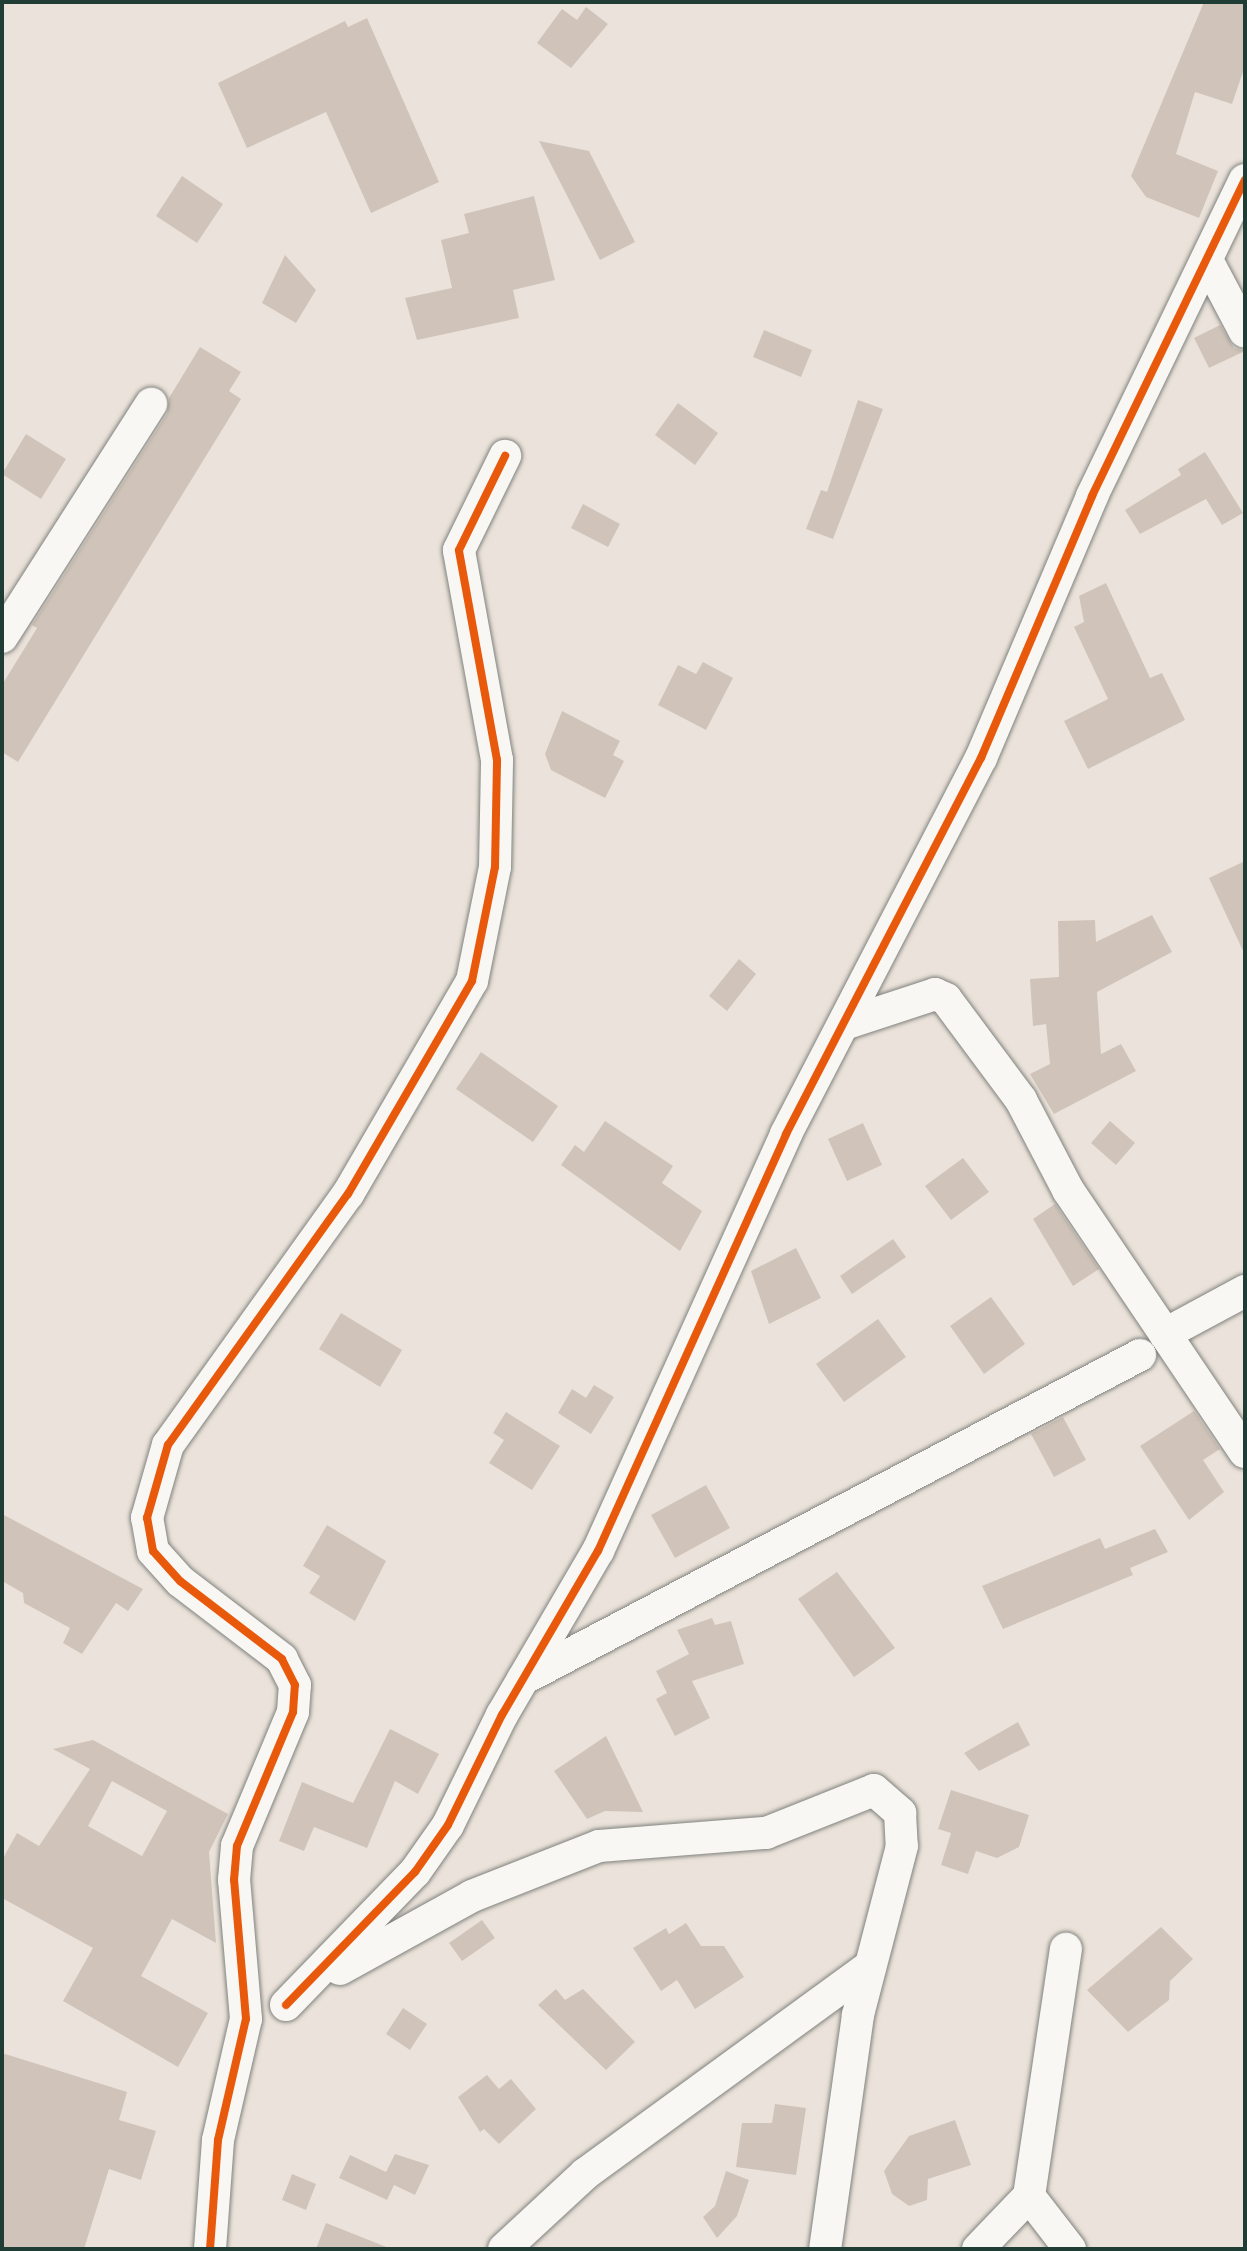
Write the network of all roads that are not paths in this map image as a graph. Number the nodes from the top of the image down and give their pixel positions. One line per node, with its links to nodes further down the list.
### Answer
1 (1245, 180): 2 (street)
2 (1207, 260): 3 (street); 7 (street)
3 (1245, 332)
4 (151, 404): 6 (street)
5 (505, 456): 16 (street)
6 (2, 637)
7 (847, 1023): 9 (street); 12 (street)
8 (1245, 1291): 9 (street)
9 (1165, 1334): 11 (street)
10 (1140, 1355): 12 (street)
11 (1245, 1452)
12 (523, 1679): 15 (street)
13 (1066, 1949): 17 (street)
14 (868, 1968): 15 (street); 19 (street); 20 (street)
15 (286, 2005): 16 (street)
16 (242, 2036): 18 (street)
17 (1029, 2196): 21 (street); 22 (street)
18 (210, 2249)
19 (504, 2249)
20 (825, 2249)
21 (978, 2249)
22 (1070, 2249)

